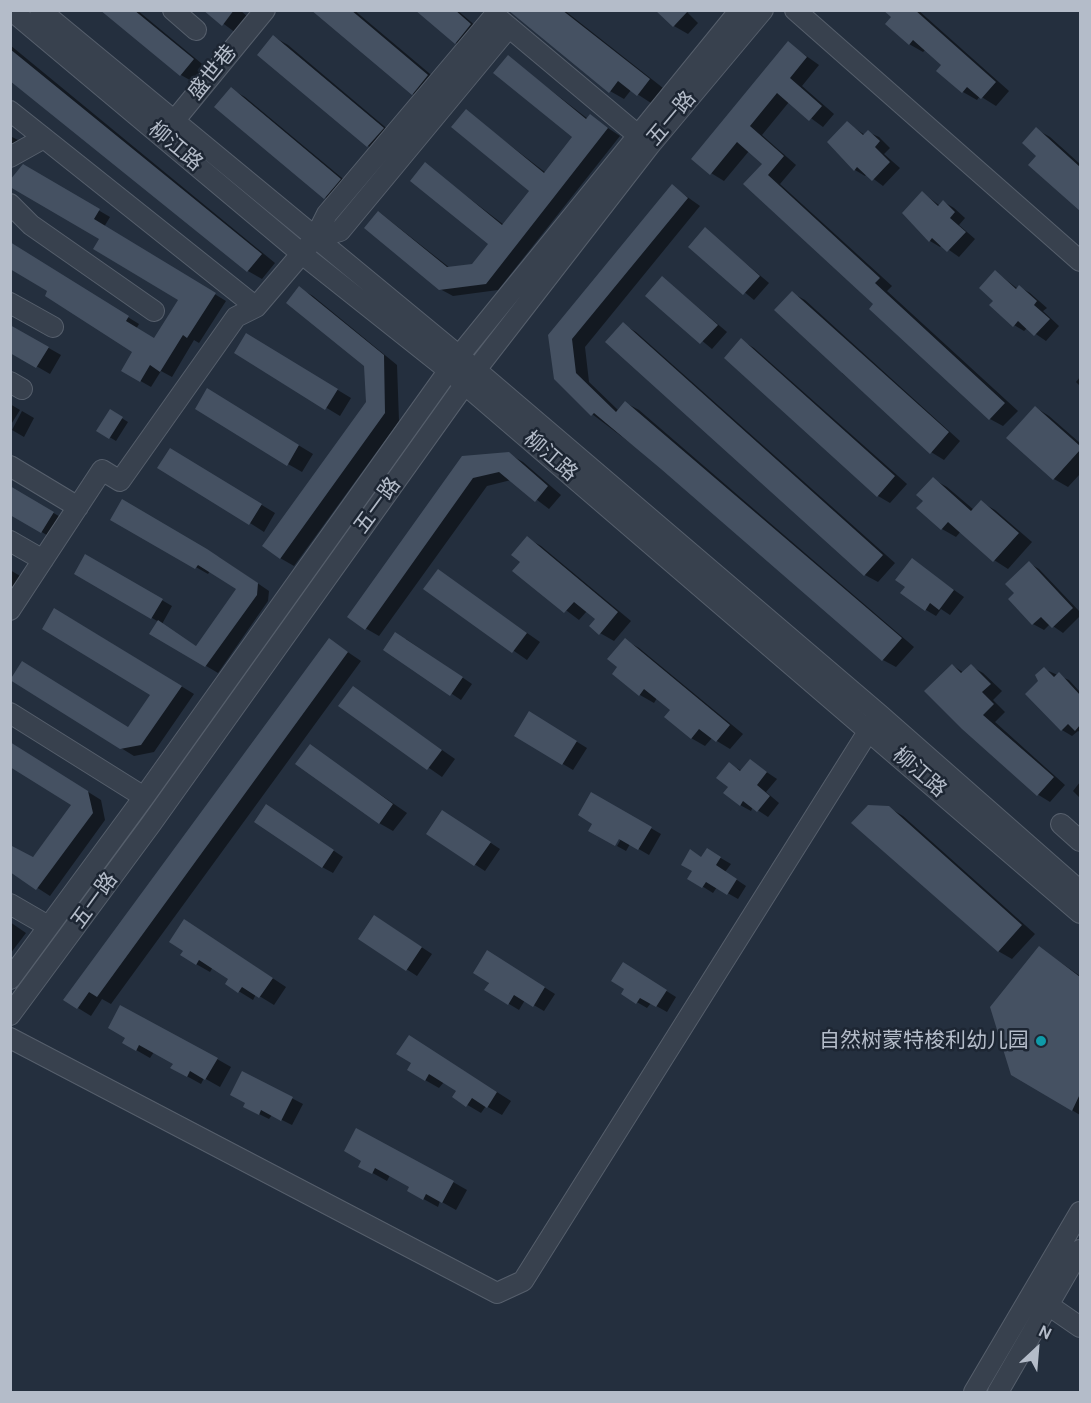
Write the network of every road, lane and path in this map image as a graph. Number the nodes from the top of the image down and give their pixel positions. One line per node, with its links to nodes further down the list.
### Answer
1 (11, 10): 11 (street, 柳江路)
2 (40, 10): 11 (street, 柳江路)
3 (172, 10): 9 (street)
4 (264, 10): 11 (street, 盛世巷)
5 (740, 10): 13 (street, 五一路)
6 (763, 10): 13 (street, 五一路)
7 (795, 10): 18 (street)
8 (498, 18): 13 (street); 16 (street)
9 (196, 30)
10 (10, 111): 12 (street)
11 (168, 129): 16 (street, 柳江路); 17 (street, 柳江路)
12 (44, 138): 14 (street); 20 (street)
13 (644, 140): 23 (street, 五一路); 24 (street, 五一路)
14 (10, 157)
15 (10, 204): 21 (street)
16 (315, 238): 17 (street); 23 (street, 柳江路)
17 (302, 254): 20 (street); 23 (street, 柳江路)
18 (1080, 261)
19 (10, 303): 22 (street)
20 (256, 307): 26 (street)
21 (154, 311)
22 (52, 327)
23 (453, 363): 24 (street, 柳江路); 32 (street, 五一路)
24 (470, 377): 31 (street, 柳江路); 33 (street, 五一路)
25 (10, 466): 26 (street)
26 (78, 507): 28 (street)
27 (10, 541): 28 (street)
28 (43, 560): 29 (street)
29 (10, 610)
30 (10, 713): 32 (street)
31 (874, 722): 36 (street, 柳江路); 38 (street, 柳江路); 42 (street)
32 (139, 805): 33 (street); 39 (street, 五一路)
33 (151, 824): 41 (street, 五一路)
34 (1061, 824): 35 (street)
35 (1080, 841)
36 (1080, 891)
37 (10, 904): 39 (street)
38 (1080, 913)
39 (48, 926): 40 (street, 五一路)
40 (10, 979)
41 (10, 1015)
42 (10, 1038)
43 (1080, 1212): 45 (street)
44 (1080, 1250): 45 (street)
45 (1040, 1299): 46 (street); 47 (street); 48 (street)
46 (1080, 1327)
47 (974, 1392)
48 (998, 1392)

